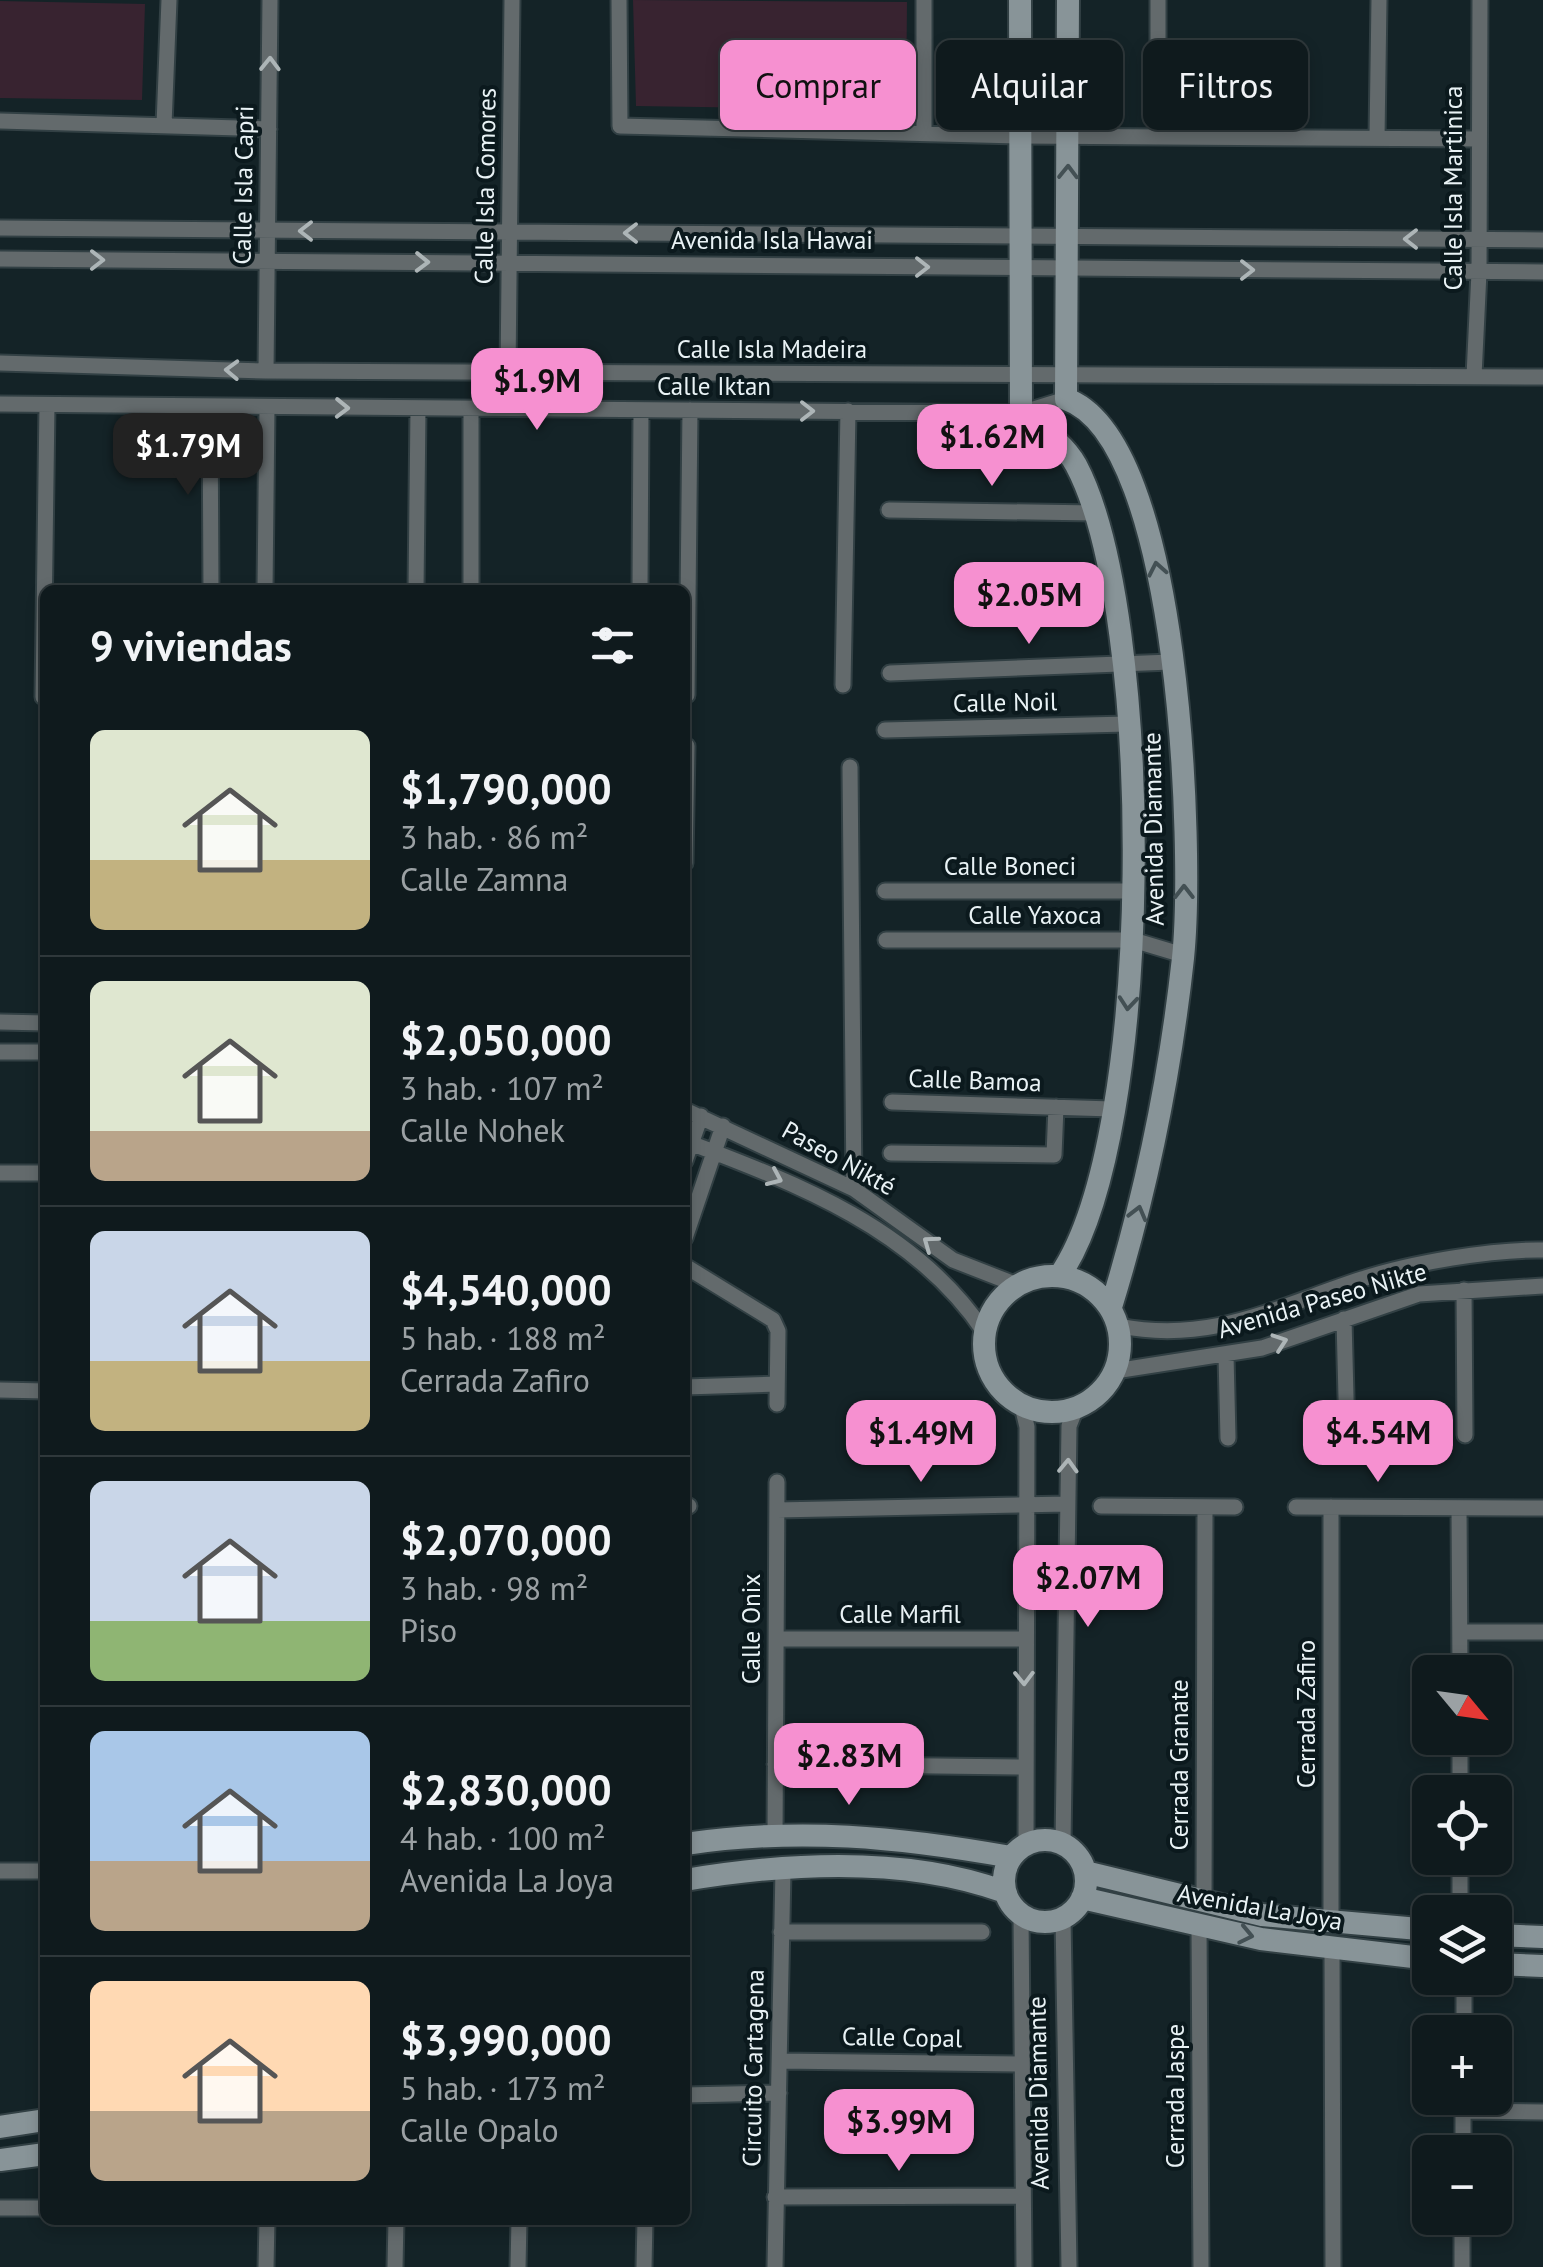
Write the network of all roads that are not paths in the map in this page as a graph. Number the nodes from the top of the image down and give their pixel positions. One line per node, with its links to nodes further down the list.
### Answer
1 (169, 0): 12 (street)
2 (270, 0): 13 (street, Calle Isla Capri, one-way to 2)
3 (512, 0): 22 (street, Calle Isla Comores)
4 (619, 0): 14 (street)
5 (924, 0): 14 (street)
6 (1020, 0): 17 (street)
7 (1068, 0): 15 (street)
8 (1158, 0): 16 (street)
9 (1379, 0): 18 (street)
10 (1480, 0): 19 (street, Calle Isla Martinica)
11 (0, 121): 12 (street)
12 (164, 125): 13 (street)
13 (269, 129): 21 (street, Calle Isla Capri)
14 (924, 132): 17 (street)
15 (1068, 134): 16 (street); 17 (street); 24 (street, one-way to 15)
16 (1158, 135): 18 (street)
17 (1021, 136): 23 (street)
18 (1377, 138): 19 (street)
19 (1478, 138): 25 (street, Calle Isla Martinica)
20 (0, 228): 21 (street, Avenida Isla Hawai)
21 (268, 230): 22 (street, Avenida Isla Hawai, one-way to 21); 28 (street, Calle Isla Capri)
22 (510, 232): 23 (street, Avenida Isla Hawai, one-way to 22); 29 (street, Calle Isla Comores)
23 (1018, 236): 24 (street, Avenida Isla Hawai); 30 (street)
24 (1067, 236): 25 (street, Avenida Isla Hawai, one-way to 24); 31 (street)
25 (1478, 239): 26 (street, Avenida Isla Hawai); 32 (street, Calle Isla Martinica)
26 (1543, 240)
27 (0, 259): 28 (street, Avenida Isla Hawai, one-way to 28)
28 (267, 261): 29 (street, Avenida Isla Hawai, one-way to 29); 35 (street, Calle Isla Capri)
29 (509, 263): 30 (street, Avenida Isla Hawai, one-way to 30); 36 (street, Calle Isla Comores)
30 (1019, 268): 31 (street, Avenida Isla Hawai); 38 (street)
31 (1066, 268): 32 (street, Avenida Isla Hawai, one-way to 32); 37 (street)
32 (1479, 272): 33 (street, Avenida Isla Hawai); 39 (street, Calle Isla Martinica)
33 (1543, 272)
34 (0, 363): 35 (street, Calle Isla Madeira, one-way to 34)
35 (266, 371): 36 (street, Calle Isla Madeira)
36 (508, 372): 38 (street, Calle Isla Madeira)
37 (1065, 374): 38 (street, Calle Isla Madeira); 39 (street, Calle Isla Madeira); 41 (street)
38 (1019, 376): 51 (street)
39 (1474, 376): 40 (street, Calle Isla Madeira)
40 (1543, 377)
41 (1066, 399): 51 (street, Calle Iktan); 61 (street, Avenida Diamante, one-way to 41)
42 (0, 404): 43 (street, Calle Iktan)
43 (47, 405): 44 (street, Calle Iktan); 54 (street)
44 (210, 406): 45 (street, Calle Iktan); 55 (street)
45 (267, 407): 46 (street, Calle Iktan, one-way to 46); 56 (street)
46 (418, 409): 49 (street, Calle Iktan); 57 (street)
47 (640, 410): 48 (street, Calle Iktan); 49 (street, Calle Iktan); 59 (street)
48 (690, 410): 50 (street, Calle Iktan, one-way to 50); 60 (street)
49 (471, 411): 58 (street)
50 (848, 411): 51 (street, Calle Iktan); 64 (street)
51 (1021, 414): 53 (street, Avenida Diamante)
52 (889, 510): 53 (street)
53 (1094, 514): 62 (street, Avenida Diamante)
54 (45, 585)
55 (211, 585)
56 (265, 585)
57 (416, 585)
58 (472, 585)
59 (640, 585)
60 (688, 585)
61 (1171, 662): 62 (street); 72 (street, Avenida Diamante, one-way to 61)
62 (1121, 667): 63 (street); 65 (street, Avenida Diamante)
63 (890, 672)
64 (843, 685)
65 (1127, 724): 66 (street, Calle Noil); 68 (street, Avenida Diamante)
66 (884, 730)
67 (850, 767): 87 (street)
68 (1134, 890): 69 (street, Calle Boneci); 71 (street, Avenida Diamante)
69 (885, 891)
70 (886, 940): 71 (street, Calle Yaxoca)
71 (1133, 940): 72 (street, Calle Yaxoca); 79 (street, Avenida Diamante, one-way to 79)
72 (1183, 955): 95 (street, Avenida Diamante, one-way to 72)
73 (0, 1022): 74 (street)
74 (40, 1023)
75 (0, 1052): 76 (street)
76 (40, 1052)
77 (892, 1102): 78 (street, Calle Bamoa)
78 (1056, 1107): 79 (street, Calle Bamoa); 84 (street, Calle Bamoa)
79 (1112, 1109): 91 (street, Avenida Diamante)
80 (693, 1113): 81 (street, Paseo Nikté)
81 (724, 1126): 83 (street); 87 (street, Paseo Nikté)
82 (690, 1143): 83 (street, Paseo Nikté)
83 (715, 1151): 88 (street); 97 (street, Paseo Nikté, one-way to 97)
84 (892, 1152)
85 (0, 1173): 86 (street)
86 (40, 1174)
87 (854, 1189): 92 (street, Paseo Nikté, one-way to 87)
88 (690, 1224)
89 (1543, 1250): 95 (street, Avenida Paseo Nikte)
90 (690, 1269): 100 (street)
91 (1060, 1275): 92 (street); 95 (street)
92 (1017, 1285): 97 (street)
93 (1543, 1286): 94 (street, Avenida Paseo Nikte)
94 (1464, 1290): 96 (street, Avenida Paseo Nikte); 107 (street)
95 (1115, 1316): 99 (street)
96 (1344, 1319): 98 (street, Avenida Paseo Nikte, one-way to 96); 108 (street)
97 (984, 1333): 105 (street)
98 (1226, 1355): 99 (street, Avenida Paseo Nikte); 109 (street)
99 (1115, 1371): 106 (street)
100 (778, 1384): 101 (street); 104 (street)
101 (690, 1387)
102 (0, 1390): 103 (street)
103 (40, 1390)
104 (778, 1404)
105 (1022, 1406): 106 (street); 112 (street)
106 (1076, 1408): 111 (street, one-way to 106)
107 (1465, 1435)
108 (1347, 1436)
109 (1228, 1438)
110 (777, 1482): 120 (street, Calle Onix)
111 (1066, 1504): 112 (street); 130 (street)
112 (1025, 1505): 120 (street); 124 (street)
113 (1101, 1506): 117 (street)
114 (1235, 1507): 117 (street)
115 (1296, 1507): 116 (street)
116 (1331, 1507): 118 (street); 142 (street, Cerrada Zafiro)
117 (1204, 1508): 139 (street, Cerrada Granate)
118 (1460, 1508): 119 (street); 121 (street)
119 (1543, 1508)
120 (777, 1510): 123 (street, Calle Onix)
121 (1460, 1632): 122 (street); 125 (street)
122 (1543, 1632)
123 (776, 1638): 124 (street, Calle Marfil); 126 (street, Calle Onix)
124 (1024, 1639): 127 (street, one-way to 127)
125 (1460, 1655)
126 (776, 1764): 127 (street); 128 (street, Calle Onix)
127 (1025, 1767): 131 (street)
128 (775, 1836): 129 (street); 131 (street)
129 (690, 1844)
130 (1063, 1844): 131 (street); 135 (street)
131 (1019, 1851): 137 (street)
132 (783, 1870): 136 (street); 137 (street); 145 (street, Circuito Cartagena)
133 (0, 1871): 134 (street)
134 (40, 1871)
135 (1085, 1872): 138 (street); 139 (street, Avenida La Joya)
136 (690, 1879)
137 (1005, 1892): 140 (street)
138 (1082, 1898): 141 (street); 143 (street, Avenida La Joya)
139 (1204, 1902): 142 (street, Avenida La Joya)
140 (1022, 1915): 141 (street); 154 (street, Avenida Diamante)
141 (1063, 1918): 178 (street, Avenida Diamante)
142 (1331, 1922): 144 (street, Avenida La Joya)
143 (1199, 1926): 149 (street, Avenida La Joya, one-way to 149); 179 (street, Cerrada Jaspe)
144 (1412, 1929)
145 (781, 1932): 146 (street); 153 (street, Circuito Cartagena)
146 (982, 1932)
147 (1512, 1936): 148 (street)
148 (1543, 1937)
149 (1332, 1950): 150 (street, Avenida La Joya); 180 (street)
150 (1412, 1958)
151 (1512, 1965): 152 (street)
152 (1543, 1966)
153 (780, 2061): 154 (street, Calle Copal); 155 (street, Circuito Cartagena)
154 (1022, 2064): 163 (street, Avenida Diamante)
155 (780, 2093): 156 (street); 164 (street, Circuito Cartagena)
156 (690, 2095)
157 (1512, 2109): 158 (street)
158 (1543, 2112)
159 (40, 2121): 160 (street)
160 (0, 2127)
161 (40, 2155): 162 (street)
162 (0, 2160)
163 (1023, 2196): 164 (street); 177 (street, Avenida Diamante)
164 (775, 2197): 176 (street, Circuito Cartagena)
165 (0, 2208): 166 (street)
166 (40, 2208)
167 (267, 2225): 172 (street)
168 (396, 2225): 173 (street)
169 (519, 2225): 174 (street)
170 (644, 2225): 175 (street)
171 (1462, 2235): 181 (street)
172 (266, 2267)
173 (395, 2267)
174 (518, 2267)
175 (644, 2267)
176 (776, 2267)
177 (1024, 2267)
178 (1069, 2267)
179 (1201, 2267)
180 (1333, 2267)
181 (1462, 2267)

